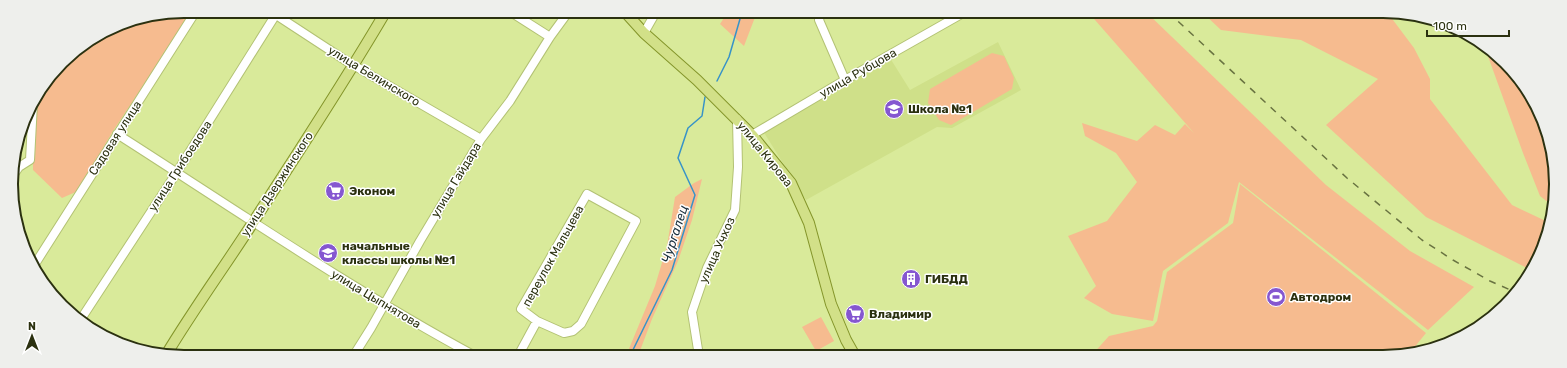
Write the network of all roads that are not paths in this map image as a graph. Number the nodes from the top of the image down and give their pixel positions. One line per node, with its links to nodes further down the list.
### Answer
1 (192, 18): 17 (street, Садовая улица)
2 (270, 18): 21 (street, улица Грибоедова)
3 (283, 18): 13 (street, улица Белинского)
4 (382, 18): 13 (main road, улица Дзержинского)
5 (520, 18): 12 (street)
6 (565, 18): 12 (street, улица Гайдара)
7 (630, 18): 11 (main road, улица Кирова)
8 (653, 18): 11 (street)
9 (820, 18): 14 (street)
10 (954, 18): 14 (street, улица Рубцова)
11 (644, 33): 16 (main road, улица Кирова)
12 (550, 37): 19 (street, улица Гайдара)
13 (354, 65): 19 (street, улица Белинского); 22 (main road, улица Дзержинского)
14 (845, 80): 18 (street, улица Рубцова)
15 (31, 119): 20 (street)
16 (737, 119): 18 (main road, улица Кирова); 31 (street, улица Учхоз)
17 (118, 134): 21 (street, улица Цыпнятова); 23 (street, Садовая улица)
18 (752, 135): 32 (main road, улица Кирова)
19 (481, 139): 24 (street, улица Гайдара)
20 (18, 168)
21 (177, 172): 22 (street, улица Цыпнятова); 25 (street, улица Грибоедова)
22 (253, 222): 24 (street, улица Цыпнятова); 27 (main road, улица Дзержинского)
23 (37, 260)
24 (384, 305): 28 (street, улица Гайдара); 29 (street, улица Цыпнятова)
25 (83, 316)
26 (537, 321): 26 (street, переулок Мальцева); 30 (street, переулок Мальцева)
27 (170, 350)
28 (358, 350)
29 (464, 350)
30 (521, 350)
31 (698, 350)
32 (852, 350)

